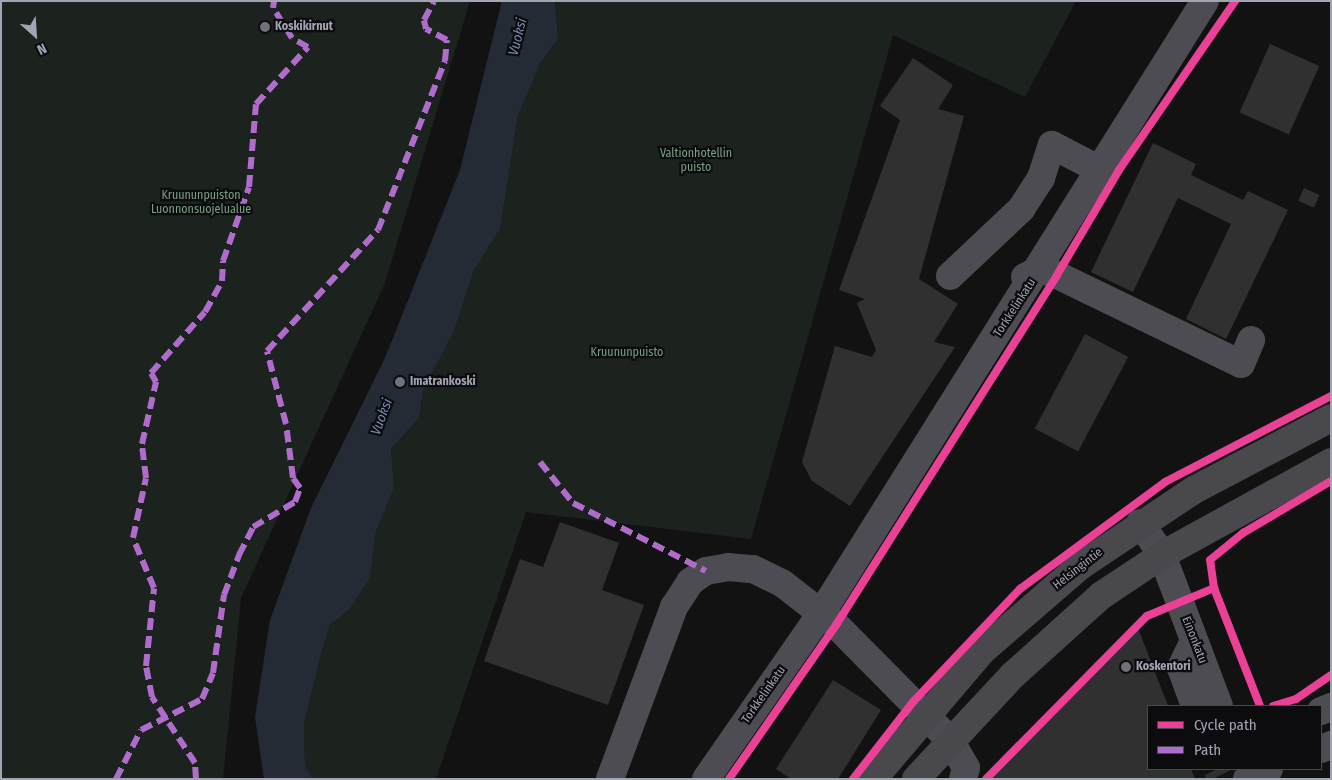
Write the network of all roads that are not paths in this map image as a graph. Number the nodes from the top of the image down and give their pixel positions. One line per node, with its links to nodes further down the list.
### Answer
1 (1205, 1): 2 (street, Torkkelinkatu)
2 (1100, 170): 3 (street, Torkkelinkatu); 4 (street)
3 (1041, 269): 5 (street); 10 (street, Torkkelinkatu)
4 (950, 276)
5 (1252, 340)
6 (1331, 418): 8 (main road, Helsingintie)
7 (1331, 462): 9 (main road)
8 (1140, 522): 9 (street, Einonkatu); 14 (main road, Helsingintie)
9 (1162, 555): 11 (street, Einonkatu); 15 (main road)
10 (822, 612): 14 (street); 17 (street); 18 (street, Torkkelinkatu)
11 (1194, 641): 12 (street); 13 (street, Einonkatu)
12 (1195, 705)
13 (1219, 705)
14 (925, 713): 15 (street); 19 (main road, Helsingintie)
15 (950, 740): 20 (main road); 21 (street)
16 (1267, 770): 22 (street)
17 (610, 779)
18 (706, 779)
19 (872, 779)
20 (916, 779)
21 (963, 779)
22 (1247, 779)

